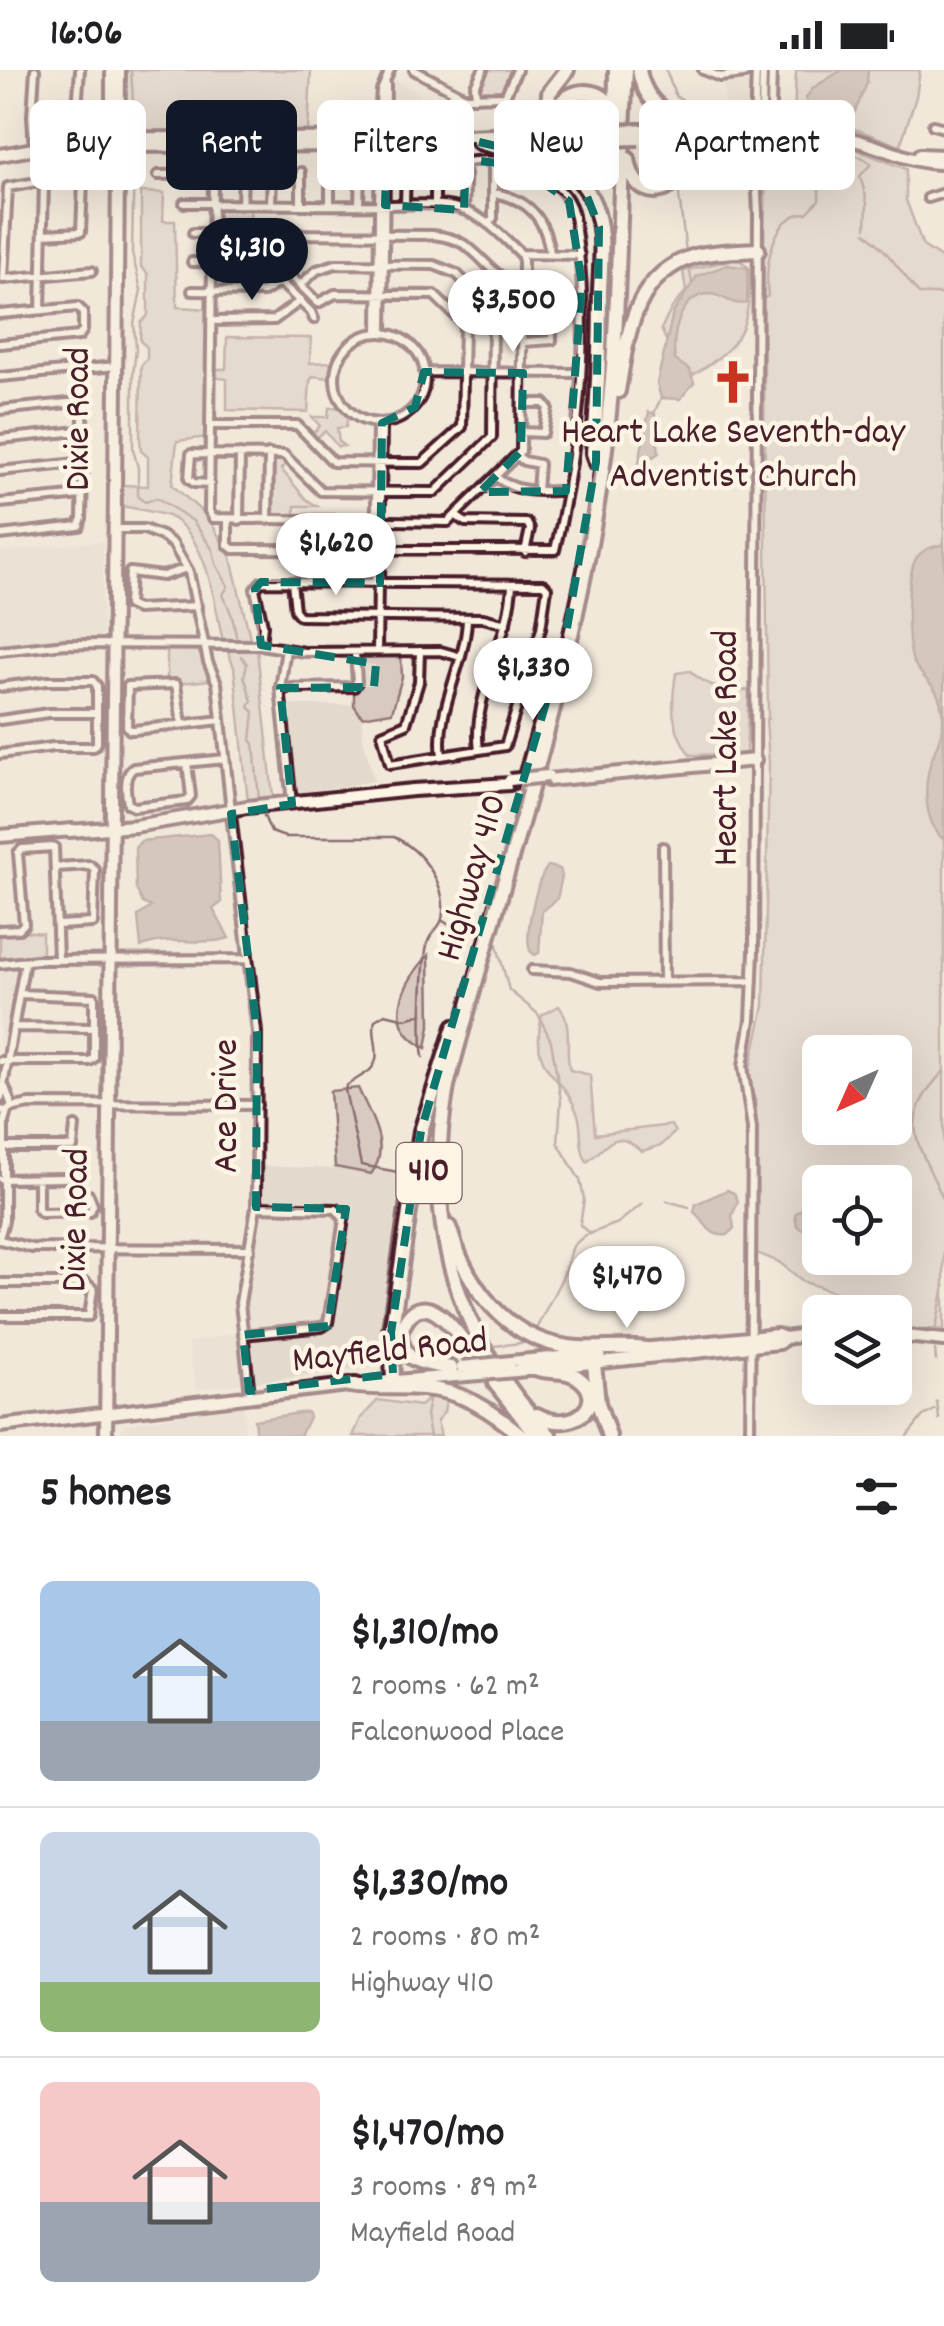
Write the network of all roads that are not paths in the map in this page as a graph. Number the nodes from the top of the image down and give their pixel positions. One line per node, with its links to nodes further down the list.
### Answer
1 (34, 70): 18 (street)
2 (80, 70): 19 (street)
3 (116, 70): 20 (main road, Dixie Road)
4 (390, 70): 21 (street)
5 (414, 70): 16 (street)
6 (483, 70): 17 (street)
7 (518, 70): 17 (street)
8 (566, 70): 23 (highway)
9 (616, 70): 26 (highway, Highway 410 / 410)
10 (626, 70): 31 (highway, Highway 410 / 410)
11 (640, 70): 27 (highway)
12 (702, 70): 13 (street)
13 (748, 70)
14 (760, 70): 28 (street, Heart Lake Road); 29 (street, Heart Lake Road)
15 (772, 70): 30 (street)
16 (455, 92): 17 (street); 22 (street)
17 (476, 97)
18 (33, 100)
19 (78, 100)
20 (116, 100)
21 (381, 100)
22 (448, 100)
23 (549, 100)
24 (561, 100): 25 (highway)
25 (608, 100)
26 (616, 100)
27 (653, 100)
28 (760, 100)
29 (760, 100)
30 (772, 100)
31 (624, 121): 46 (highway); 126 (highway, Highway 410 / 410)
32 (932, 125): 33 (street)
33 (944, 128)
34 (855, 134): 41 (main road)
35 (494, 141): 37 (main road)
36 (474, 142): 37 (main road)
37 (479, 142): 123 (highway)
38 (30, 151): 40 (main road)
39 (30, 153): 40 (main road)
40 (0, 158)
41 (944, 159)
42 (494, 162): 71 (street)
43 (301, 172): 65 (street)
44 (158, 175): 62 (street)
45 (30, 183): 89 (street)
46 (639, 184)
47 (44, 190): 75 (street)
48 (81, 190): 75 (street)
49 (115, 190): 105 (main road, Dixie Road)
50 (242, 190): 63 (street)
51 (271, 190): 64 (street)
52 (330, 190): 66 (street)
53 (359, 190): 67 (street)
54 (382, 190): 68 (street)
55 (561, 190): 81 (street)
56 (613, 190): 123 (highway, Highway 410 / 410)
57 (758, 190): 78 (street, Heart Lake Road)
58 (494, 193): 72 (street); 80 (street)
59 (944, 193): 60 (street)
60 (928, 198)
61 (184, 203): 62 (street)
62 (213, 204): 63 (street); 74 (street)
63 (242, 204): 64 (street)
64 (271, 204): 65 (street)
65 (300, 204): 66 (street)
66 (330, 205): 67 (street)
67 (359, 205): 68 (street)
68 (382, 205): 69 (street); 76 (street)
69 (405, 205): 70 (street); 70 (street)
70 (435, 206): 71 (street)
71 (464, 210): 72 (street)
72 (489, 223): 79 (street)
73 (193, 233): 74 (street)
74 (212, 233): 84 (street)
75 (42, 234): 88 (street)
76 (381, 235): 77 (street); 85 (street); 90 (street)
77 (262, 238)
78 (758, 250): 126 (highway); 171 (street, Heart Lake Road)
79 (520, 254): 80 (street); 90 (street)
80 (550, 254): 81 (street)
81 (580, 255): 110 (street)
82 (255, 258): 84 (street)
83 (192, 262): 84 (street)
84 (212, 263): 93 (street)
85 (381, 265): 91 (street); 94 (street); 109 (street)
86 (288, 268): 91 (street)
87 (92, 271): 88 (street)
88 (38, 276): 89 (street); 96 (street)
89 (2, 279)
90 (524, 284): 97 (street); 98 (street)
91 (300, 285): 94 (street)
92 (192, 291): 93 (street)
93 (212, 292): 95 (street); 101 (street)
94 (381, 294): 102 (street); 108 (street)
95 (300, 300): 100 (street); 101 (street)
96 (40, 310): 99 (street); 104 (street)
97 (524, 313): 98 (street); 103 (street)
98 (552, 313): 103 (street)
99 (0, 314)
100 (314, 319)
101 (211, 321): 115 (street)
102 (380, 333): 106 (street); 114 (street)
103 (524, 342): 107 (street)
104 (0, 344)
105 (114, 366): 111 (street); 138 (main road, Dixie Road); 150 (main road, Dixie Road)
106 (424, 372): 108 (street); 114 (street)
107 (523, 372): 109 (street); 110 (street); 112 (street)
108 (464, 373): 109 (street); 122 (street)
109 (494, 373): 128 (street)
110 (580, 373): 130 (street)
111 (0, 377)
112 (523, 404): 116 (street); 116 (street)
113 (0, 410): 117 (street)
114 (379, 423): 122 (street)
115 (210, 424): 118 (street); 122 (street)
116 (522, 432): 121 (street)
117 (0, 439)
118 (210, 454): 119 (street); 127 (street); 127 (street)
119 (240, 454): 120 (street); 135 (street)
120 (269, 454): 128 (street); 136 (street)
121 (517, 456): 125 (street); 129 (street)
122 (379, 462): 128 (street)
123 (596, 462): 190 (highway, Highway 410 / 410)
124 (0, 471): 131 (street)
125 (496, 477): 129 (street); 133 (street)
126 (600, 481): 194 (highway, Highway 410 / 410)
127 (210, 484): 134 (street)
128 (378, 492): 137 (street)
129 (537, 492): 130 (street)
130 (566, 492): 141 (street)
131 (82, 495): 132 (street); 139 (street)
132 (0, 503)
133 (456, 516): 137 (street); 141 (street)
134 (228, 520): 135 (street); 140 (street)
135 (239, 520): 136 (street)
136 (268, 520): 137 (street)
137 (378, 522): 140 (street)
138 (116, 529): 142 (street); 150 (main road, Dixie Road)
139 (0, 536)
140 (378, 550): 141 (street); 144 (street)
141 (526, 552)
142 (187, 568): 146 (street, Ace Drive); 146 (street)
143 (292, 582): 144 (street); 147 (street); 151 (street)
144 (378, 583): 145 (street); 147 (street)
145 (512, 584): 149 (street); 160 (street)
146 (197, 606): 152 (street, Ace Drive)
147 (377, 617): 148 (street); 155 (street)
148 (467, 618): 149 (street); 158 (street)
149 (506, 624): 159 (street)
150 (112, 645): 152 (street); 154 (street); 175 (main road, Dixie Road)
151 (261, 645): 152 (street); 153 (street)
152 (205, 646): 165 (street, Ace Drive)
153 (286, 649): 157 (street); 162 (street)
154 (0, 651)
155 (377, 651): 156 (street); 157 (street)
156 (420, 651): 158 (street); 169 (street)
157 (355, 652): 162 (street)
158 (462, 657): 169 (street)
159 (491, 676): 160 (street); 167 (street)
160 (525, 686): 167 (street)
161 (0, 687): 163 (street)
162 (280, 688): 173 (street)
163 (97, 714): 164 (street); 168 (street)
164 (0, 720)
165 (221, 720): 166 (street); 170 (street, Ace Drive)
166 (182, 724): 166 (street)
167 (479, 750): 169 (street)
168 (0, 754)
169 (442, 756)
170 (225, 758): 172 (street); 174 (street, Ace Drive)
171 (755, 760): 173 (main road, bridge); 187 (street, Heart Lake Road)
172 (187, 763): 172 (street)
173 (292, 804): 174 (main road)
174 (230, 812): 175 (main road); 181 (street, Ace Drive)
175 (111, 826): 176 (main road); 183 (main road, Dixie Road)
176 (4, 838)
177 (663, 846): 188 (street)
178 (56, 868): 179 (street); 179 (street); 180 (street)
179 (58, 925): 182 (street)
180 (0, 930)
181 (249, 959): 183 (street); 198 (street, Ace Drive)
182 (58, 960): 183 (street); 184 (street)
183 (110, 960): 197 (main road, Dixie Road)
184 (25, 961): 185 (street); 189 (street)
185 (0, 964)
186 (532, 970): 188 (street)
187 (753, 981): 188 (street); 216 (street, Heart Lake Road)
188 (664, 982)
189 (20, 994): 191 (street); 192 (street)
190 (454, 1026): 223 (highway, Highway 410 / 410); 224 (highway)
191 (14, 1027): 192 (street); 193 (street)
192 (94, 1028): 193 (street)
193 (4, 1061): 195 (street)
194 (453, 1062): 218 (highway); 223 (highway, Highway 410 / 410)
195 (5, 1098): 196 (street); 199 (street)
196 (29, 1104): 197 (street); 199 (street)
197 (109, 1104): 198 (street); 208 (main road, Dixie Road)
198 (257, 1106): 206 (street, Ace Drive)
199 (5, 1110): 201 (street)
200 (76, 1126): 201 (street)
201 (2, 1147): 203 (street)
202 (66, 1178): 204 (street)
203 (2, 1180): 204 (street); 207 (street)
204 (38, 1180): 205 (street)
205 (90, 1195)
206 (256, 1207): 209 (street, Ace Drive); 212 (street)
207 (0, 1238): 208 (street)
208 (108, 1248): 209 (street); 227 (main road, Dixie Road)
209 (250, 1249): 212 (street, Ace Drive)
210 (0, 1282): 211 (street)
211 (0, 1316)
212 (243, 1335): 226 (street, Ace Drive)
213 (802, 1336): 216 (main road, Mayfield Road)
214 (912, 1337): 215 (main road)
215 (944, 1340)
216 (750, 1342): 217 (main road, Mayfield Road); 234 (street, Heart Lake Road)
217 (696, 1348): 218 (main road, Mayfield Road); 219 (main road, Mayfield Road)
218 (646, 1349): 219 (main road, Mayfield Road)
219 (594, 1358): 220 (main road, Mayfield Road); 221 (main road, Mayfield Road); 233 (highway)
220 (513, 1366): 221 (main road, Mayfield Road); 222 (main road, Mayfield Road, bridge)
221 (538, 1369): 223 (highway)
222 (460, 1370): 223 (highway); 224 (main road, Mayfield Road); 224 (main road, Mayfield Road)
223 (494, 1373): 231 (highway, Highway 410 / 410); 232 (highway, Highway 410 / 410)
224 (393, 1377): 225 (main road, Mayfield Road); 226 (main road, Mayfield Road)
225 (349, 1385): 226 (main road, Mayfield Road); 230 (highway)
226 (250, 1394): 227 (main road, Mayfield Road)
227 (107, 1410): 228 (main road, Mayfield Road); 229 (main road, Dixie Road)
228 (0, 1422)
229 (107, 1436)
230 (522, 1436)
231 (537, 1436)
232 (550, 1436)
233 (609, 1436)
234 (750, 1436)

